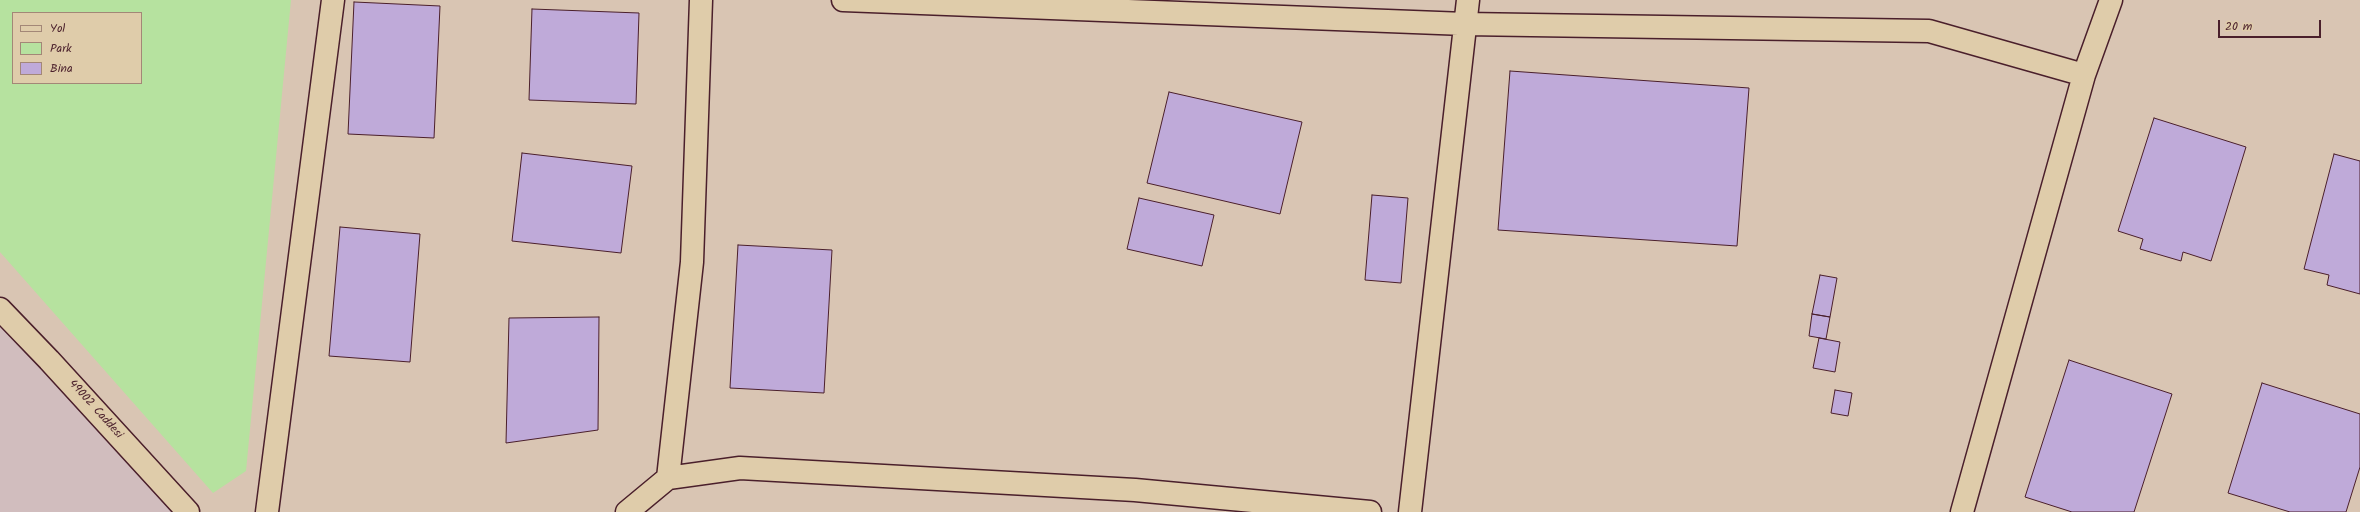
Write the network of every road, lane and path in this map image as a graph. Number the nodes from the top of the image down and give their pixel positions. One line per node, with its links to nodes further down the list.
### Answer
1 (334, 0): 11 (street)
2 (701, 0): 9 (street)
3 (843, 0): 6 (street)
4 (1468, 0): 6 (street)
5 (2111, 0): 7 (street)
6 (1465, 24): 7 (street); 14 (street)
7 (2084, 75): 15 (street)
8 (0, 309): 10 (street, 49002 Caddesi)
9 (668, 478): 12 (street); 13 (street)
10 (188, 512)
11 (267, 512)
12 (627, 512)
13 (1370, 512)
14 (1410, 512)
15 (1962, 512)

